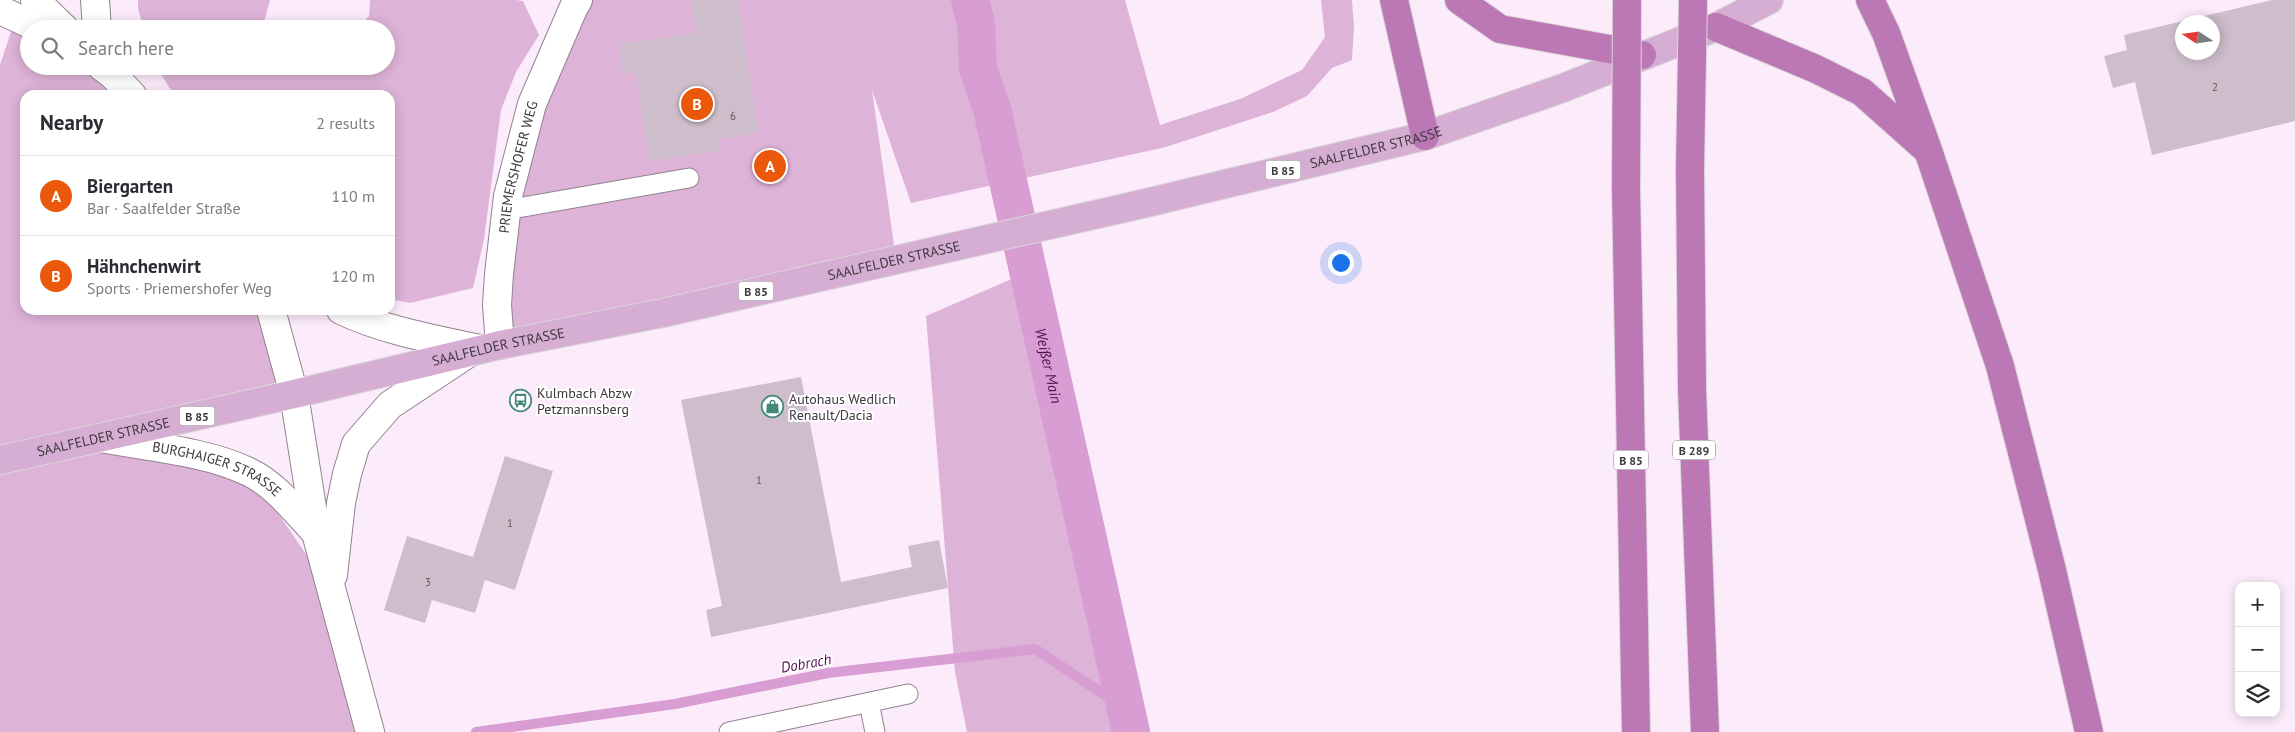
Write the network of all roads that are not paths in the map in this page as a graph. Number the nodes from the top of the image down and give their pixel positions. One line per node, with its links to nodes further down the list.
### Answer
1 (36, 0): 12 (street)
2 (95, 0): 13 (street)
3 (578, 0): 21 (street, PRIEMERSHOFER WEG)
4 (1394, 0): 18 (highway)
5 (1459, 0): 15 (highway)
6 (1627, 0): 35 (highway, B 85, bridge)
7 (1693, 0): 36 (highway, B 289, bridge)
8 (1769, 0): 14 (main road, SAALFELDER STRASSE / B 85)
9 (1870, 0): 19 (highway)
10 (0, 10): 11 (street)
11 (22, 20)
12 (56, 20)
13 (97, 20)
14 (1716, 27): 15 (main road, SAALFELDER STRASSE / B 85); 19 (highway)
15 (1642, 55): 18 (main road, SAALFELDER STRASSE / B 85)
16 (113, 75): 17 (street)
17 (127, 90)
18 (1425, 136): 24 (main road, SAALFELDER STRASSE / B 85)
19 (1928, 150): 37 (highway)
20 (689, 178): 21 (lane)
21 (506, 210): 24 (street, PRIEMERSHOFER WEG)
22 (272, 315): 25 (street, BURGHAIGER STRASSE)
23 (352, 315): 24 (street)
24 (483, 349): 25 (main road, SAALFELDER STRASSE / B 85); 29 (street, BURGHAIGER STRASSE)
25 (294, 394): 26 (main road, SAALFELDER STRASSE / B 85); 28 (street, BURGHAIGER STRASSE)
26 (101, 438): 27 (main road, SAALFELDER STRASSE / B 85); 28 (street, BURGHAIGER STRASSE)
27 (0, 460)
28 (316, 533): 29 (street, BURGHAIGER STRASSE)
29 (331, 591): 32 (street, BURGHAIGER STRASSE)
30 (908, 694): 31 (lane)
31 (869, 703): 33 (lane); 34 (lane)
32 (370, 732)
33 (729, 732)
34 (875, 732)
35 (1636, 732)
36 (1705, 732)
37 (2088, 732)

